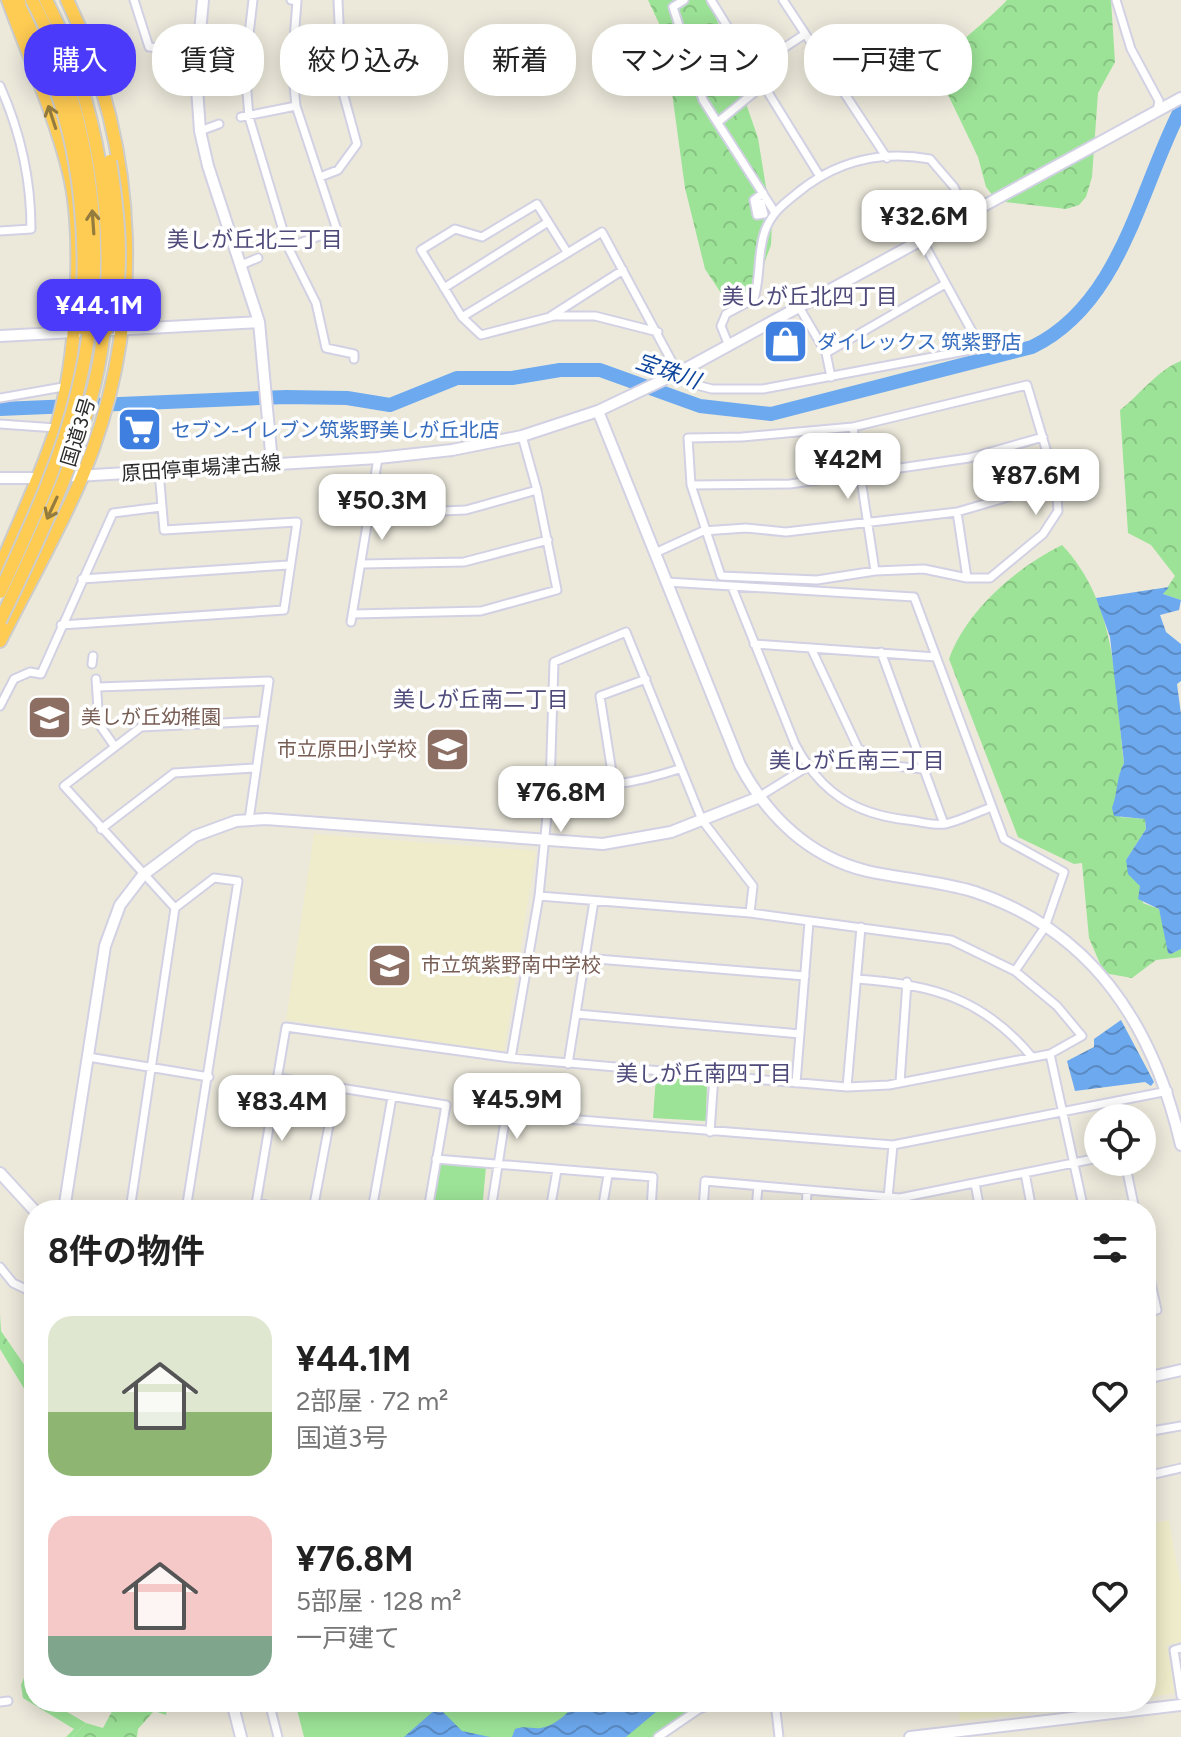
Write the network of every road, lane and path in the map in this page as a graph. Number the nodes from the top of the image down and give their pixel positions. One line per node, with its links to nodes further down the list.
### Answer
1 (8, 0): 53 (highway, one-way to 1)
2 (18, 0): 70 (highway, bridge)
3 (32, 0): 70 (highway, 国道3号, one-way to 3, bridge)
4 (46, 0): 56 (highway, 国道3号, bridge)
5 (67, 0): 52 (highway); 56 (highway, bridge)
6 (134, 0): 18 (street)
7 (203, 0): 15 (street)
8 (253, 0): 27 (street)
9 (291, 0): 25 (street)
10 (338, 0): 33 (street)
11 (684, 0): 28 (street)
12 (711, 0): 16 (street)
13 (783, 0): 17 (street)
14 (1116, 0): 26 (street)
15 (200, 24)
16 (725, 24)
17 (804, 32)
18 (152, 47)
19 (1, 89): 39 (street)
20 (199, 96): 30 (street)
21 (750, 96): 28 (street)
22 (768, 96): 32 (street)
23 (846, 96): 31 (street)
24 (1181, 98): 26 (street, 原田停車場津古線)
25 (296, 106): 27 (street); 33 (street)
26 (1160, 109): 37 (street, 原田停車場津古線)
27 (245, 117): 41 (street)
28 (718, 122): 34 (street)
29 (219, 124): 30 (street)
30 (200, 131): 44 (street)
31 (887, 158): 32 (street); 37 (street)
32 (819, 175): 36 (street)
33 (320, 177): 41 (street)
34 (763, 193): 35 (street); 36 (street)
35 (755, 205)
36 (774, 211): 57 (street)
37 (968, 215): 40 (street, 原田停車場津古線)
38 (548, 222): 42 (street); 47 (street); 47 (street)
39 (0, 231)
40 (922, 240): 46 (street); 48 (street, 原田停車場津古線)
41 (288, 247): 59 (street)
42 (567, 252): 45 (street); 49 (street)
43 (258, 258): 44 (street)
44 (241, 265): 51 (street)
45 (623, 270): 50 (street); 54 (street)
46 (945, 284): 58 (street); 61 (street)
47 (444, 288): 49 (street)
48 (799, 307): 57 (street, 原田停車場津古線); 58 (street)
49 (462, 317): 50 (street)
50 (549, 317): 54 (street)
51 (259, 322): 52 (street); 72 (street)
52 (124, 330): 53 (street); 75 (highway)
53 (72, 331): 55 (street); 62 (highway)
54 (658, 332): 60 (street)
55 (0, 336)
56 (103, 339): 97 (highway, 国道3号, one-way to 97, bridge)
57 (729, 346): 60 (street, 原田停車場津古線)
58 (826, 353): 61 (street)
59 (354, 359)
60 (674, 375): 61 (street); 64 (street, 原田停車場津古線)
61 (831, 377)
62 (63, 390): 63 (street); 65 (highway)
63 (0, 398)
64 (598, 411): 68 (street, 原田停車場津古線); 87 (street)
65 (58, 422): 66 (street); 77 (highway)
66 (0, 424)
67 (853, 427): 69 (street); 74 (street); 79 (street)
68 (522, 436): 71 (street, 原田停車場津古線); 80 (street)
69 (1043, 437): 74 (street); 78 (street)
70 (60, 449): 96 (highway, 国道3号, bridge)
71 (378, 458): 72 (street, 原田停車場津古線); 83 (street)
72 (272, 463): 73 (street, 原田停車場津古線)
73 (159, 471): 75 (street, 原田停車場津古線); 81 (street)
74 (859, 474): 79 (street); 84 (street)
75 (83, 475): 77 (street, 原田停車場津古線); 99 (highway)
76 (0, 478): 77 (street, 原田停車場津古線)
77 (36, 478): 90 (highway)
78 (1056, 483): 82 (street); 92 (street)
79 (691, 485): 85 (street)
80 (537, 490): 83 (street); 86 (street)
81 (161, 507): 89 (street); 93 (street)
82 (957, 512): 84 (street); 92 (street)
83 (371, 514): 88 (street)
84 (866, 521): 85 (street); 91 (street)
85 (703, 531): 87 (street); 91 (street)
86 (548, 540): 88 (street); 88 (street)
87 (655, 553): 94 (street)
88 (362, 564)
89 (288, 565): 93 (street); 98 (street)
90 (0, 568)
91 (875, 571): 92 (street)
92 (967, 578)
93 (82, 579): 98 (street)
94 (667, 582): 95 (street); 114 (street)
95 (732, 587): 100 (street); 103 (street)
96 (0, 592)
97 (0, 621)
98 (61, 625): 105 (street)
99 (0, 641)
100 (754, 644): 101 (street); 108 (street)
101 (811, 648): 102 (street); 111 (street)
102 (881, 652): 103 (street); 111 (street)
103 (936, 657): 115 (street)
104 (646, 679): 110 (street); 112 (street); 113 (street)
105 (0, 706)
106 (262, 721): 107 (street); 107 (street); 109 (street)
107 (115, 747): 119 (street)
108 (807, 767): 114 (street); 118 (street)
109 (254, 768): 116 (street); 119 (street)
110 (679, 769): 112 (street); 117 (street)
111 (922, 769): 118 (street)
112 (614, 785): 113 (street)
113 (550, 786): 120 (street)
114 (757, 798): 117 (street); 128 (street)
115 (992, 807): 118 (street); 128 (street)
116 (249, 820): 120 (street); 121 (street)
117 (702, 820): 120 (street); 125 (street)
118 (944, 824)
119 (101, 829): 121 (street)
120 (544, 842): 122 (street)
121 (143, 875): 124 (street); 137 (street)
122 (539, 896): 123 (street); 139 (street)
123 (594, 901): 125 (street); 129 (street)
124 (175, 908): 141 (street); 143 (street)
125 (750, 913): 126 (street)
126 (809, 922): 127 (street); 131 (street)
127 (861, 927): 130 (street); 132 (street)
128 (1045, 927): 130 (street); 149 (street)
129 (585, 958): 131 (street); 134 (street)
130 (1015, 971): 136 (street)
131 (805, 976): 135 (street)
132 (857, 979): 133 (street); 147 (street)
133 (907, 982): 138 (street); 145 (street)
134 (577, 1014): 135 (street); 140 (street)
135 (800, 1034): 146 (street)
136 (1050, 1054): 138 (street); 151 (street)
137 (88, 1057): 141 (street); 169 (street)
138 (1032, 1057): 145 (street)
139 (511, 1058): 140 (street); 144 (street)
140 (568, 1064): 142 (street)
141 (152, 1068): 143 (street); 170 (street)
142 (714, 1076): 146 (street); 152 (street)
143 (209, 1077): 171 (street)
144 (278, 1078): 148 (street); 172 (street)
145 (900, 1082): 147 (street)
146 (796, 1083): 147 (street)
147 (847, 1087)
148 (336, 1088): 150 (street); 173 (street)
149 (1168, 1091): 151 (street); 154 (street)
150 (392, 1097): 155 (street); 174 (street)
151 (1064, 1111): 153 (street); 158 (street)
152 (710, 1132): 153 (street); 157 (street)
153 (893, 1145): 167 (street)
154 (1181, 1145)
155 (436, 1159): 157 (street); 175 (street)
156 (1084, 1161): 158 (street)
157 (499, 1163): 159 (street); 176 (street)
158 (1076, 1163): 161 (street); 185 (street)
159 (557, 1170): 162 (street); 177 (street)
160 (0, 1173): 168 (street)
161 (1025, 1173): 164 (street); 184 (street)
162 (608, 1175): 178 (street); 179 (street)
163 (1128, 1176): 186 (street)
164 (975, 1183): 167 (street); 183 (street)
165 (758, 1186): 166 (street); 180 (street); 181 (street)
166 (807, 1191): 167 (street); 182 (street)
167 (888, 1198)
168 (25, 1200)
169 (66, 1200)
170 (132, 1200)
171 (188, 1200)
172 (257, 1200)
173 (315, 1200)
174 (374, 1200)
175 (430, 1200)
176 (493, 1200)
177 (552, 1200)
178 (604, 1200)
179 (652, 1200)
180 (704, 1200)
181 (757, 1200)
182 (807, 1200)
183 (978, 1200)
184 (1030, 1200)
185 (1082, 1200)
186 (1133, 1200)
187 (0, 1267): 188 (street)
188 (24, 1290)
189 (1181, 1370): 190 (street)
190 (1156, 1376)
191 (1181, 1426): 192 (street)
192 (1156, 1430)
193 (1181, 1468): 194 (street)
194 (1156, 1474)
195 (1181, 1648): 196 (street)
196 (1181, 1696)
197 (1181, 1705): 198 (street)
198 (1156, 1708)
199 (235, 1712): 204 (street)
200 (272, 1712): 205 (street)
201 (695, 1712): 206 (street)
202 (776, 1712): 207 (street)
203 (1122, 1712): 208 (street)
204 (241, 1737)
205 (278, 1737)
206 (658, 1737)
207 (779, 1737)
208 (910, 1737)

